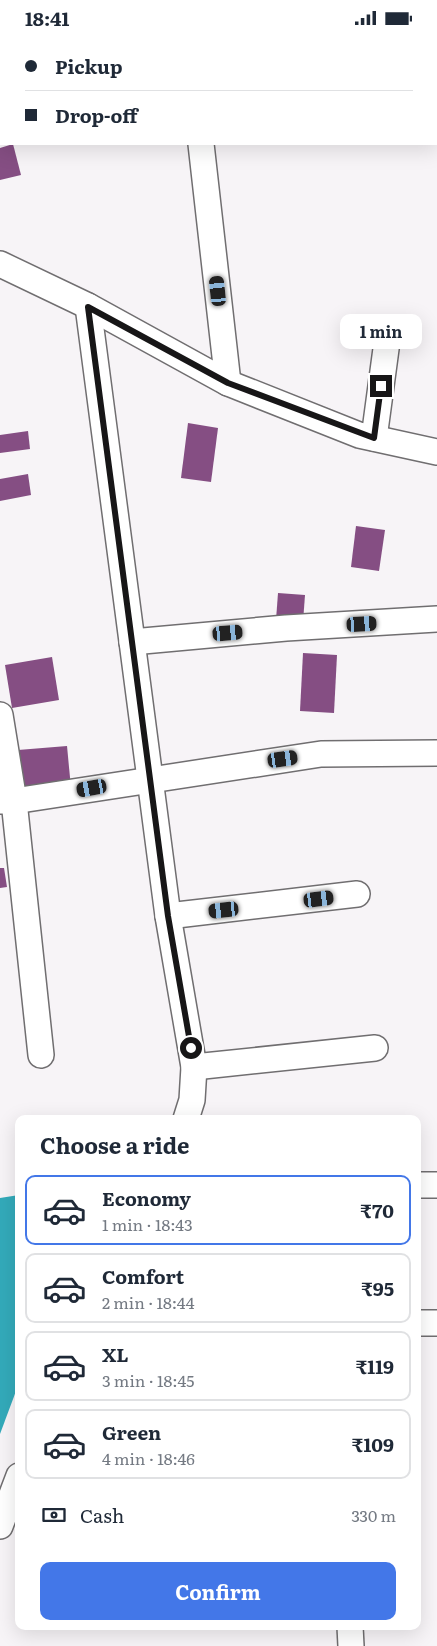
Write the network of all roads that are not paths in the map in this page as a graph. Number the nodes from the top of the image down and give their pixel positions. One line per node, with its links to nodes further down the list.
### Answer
1 (201, 145): 5 (street)
2 (0, 264): 3 (street)
3 (88, 307): 5 (street); 9 (street)
4 (388, 335): 6 (street)
5 (228, 383): 6 (street)
6 (374, 438): 7 (street)
7 (437, 453)
8 (437, 619): 9 (street)
9 (132, 642): 12 (street)
10 (0, 715): 13 (street)
11 (437, 753): 12 (street)
12 (150, 778): 13 (street); 15 (street)
13 (7, 801): 17 (street)
14 (357, 894): 15 (street)
15 (168, 916): 18 (street)
16 (375, 1049): 18 (street)
17 (41, 1055)
18 (194, 1067): 19 (street)
19 (187, 1115)
20 (421, 1185): 21 (street)
21 (437, 1185)
22 (421, 1323): 23 (street)
23 (437, 1323)
24 (15, 1487): 25 (street)
25 (0, 1526)
26 (350, 1630): 27 (street)
27 (351, 1646)

